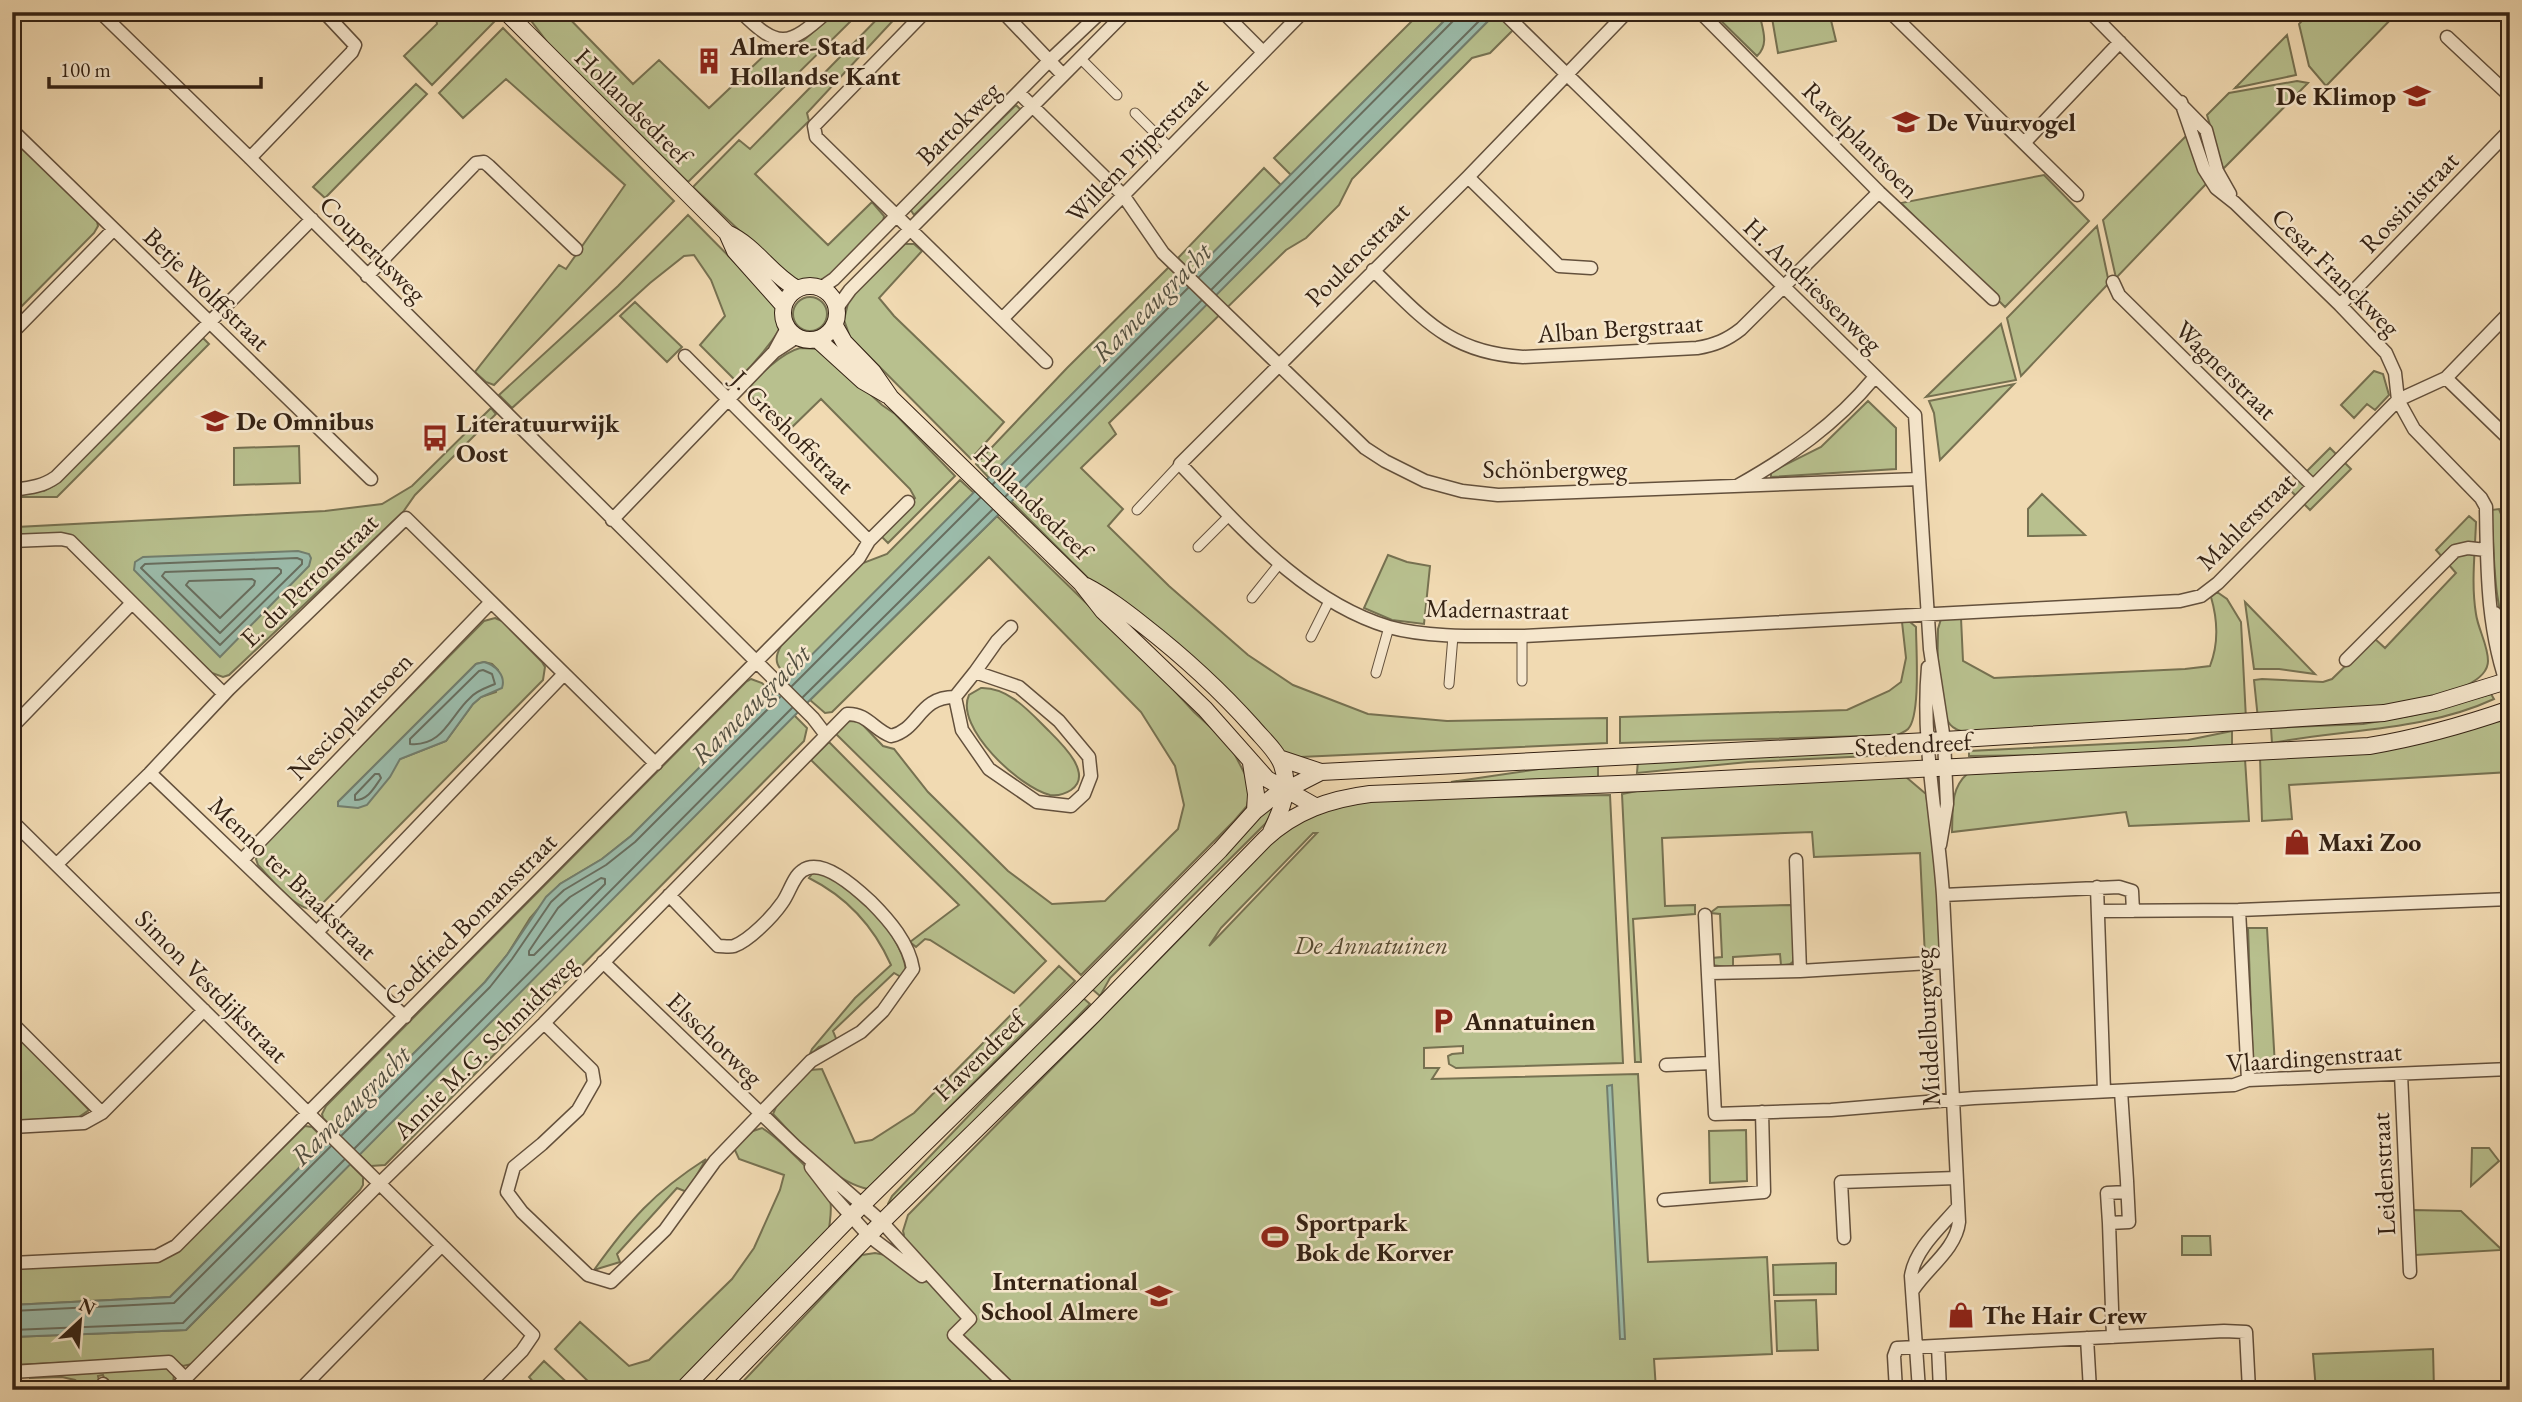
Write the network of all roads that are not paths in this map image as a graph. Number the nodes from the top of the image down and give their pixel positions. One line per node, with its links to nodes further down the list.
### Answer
1 (100, 12): 33 (street, Couperusweg)
2 (324, 12): 33 (street)
3 (506, 12): 42 (main road, Hollandsedreef)
4 (741, 12): 5 (street)
5 (827, 12)
6 (925, 12): 38 (street)
7 (1003, 12): 21 (street)
8 (1101, 12): 21 (street, Bartokweg)
9 (1126, 12): 20 (street, Bartokweg)
10 (1223, 12): 19 (street)
11 (1303, 12): 19 (street, Willem Pijperstraat)
12 (1503, 12): 22 (street, H. Andriessenweg)
13 (1627, 12): 22 (street, Poulencstraat)
14 (1700, 12): 35 (street, Ravelplantsoen)
15 (1890, 12): 31 (street)
16 (2090, 12): 18 (street, Cesar Franckweg)
17 (2447, 37): 26 (street)
18 (2120, 42): 31 (street); 52 (street, Cesar Franckweg)
19 (1263, 52): 32 (street, Willem Pijperstraat)
20 (1080, 58): 23 (street, Bartokweg); 25 (street)
21 (1049, 61): 23 (street); 24 (street, Bartokweg)
22 (1566, 73): 34 (street, Poulencstraat); 48 (street, H. Andriessenweg)
23 (1062, 74): 27 (street, Bartokweg)
24 (1020, 94): 27 (street); 38 (street, Bartokweg)
25 (1117, 94)
26 (2510, 96)
27 (1033, 108): 36 (street); 40 (street, Bartokweg)
28 (1135, 113): 32 (street)
29 (12, 130): 41 (street, Betje Wolffstraat)
30 (2510, 130): 52 (street, Rossinistraat)
31 (2025, 142): 37 (street)
32 (1170, 148): 36 (street, Willem Pijperstraat)
33 (250, 158): 39 (street, Couperusweg)
34 (1468, 177): 44 (street); 45 (street, Poulencstraat)
35 (1880, 192): 48 (street, Alban Bergstraat); 51 (street, Ravelplantsoen)
36 (1123, 195): 56 (street, Willem Pijperstraat); 64 (street, Schönbergweg)
37 (2077, 195)
38 (897, 215): 40 (street); 49 (street, Bartokweg)
39 (312, 219): 46 (street, Couperusweg); 57 (street)
40 (911, 228): 54 (street, Bartokweg); 56 (street)
41 (113, 230): 57 (street, Betje Wolffstraat); 59 (street)
42 (727, 233): 50 (main road, Hollandsedreef); 53 (main road, Hollandsedreef)
43 (576, 249): 46 (street)
44 (1591, 268)
45 (1373, 270): 48 (street, Alban Bergstraat); 64 (street, Poulencstraat)
46 (367, 276): 80 (street, Couperusweg)
47 (2113, 282): 74 (street, Wagnerstraat)
48 (1782, 287): 66 (street, H. Andriessenweg)
49 (821, 288): 50 (main road); 54 (main road)
50 (797, 289): 53 (main road)
51 (1993, 299)
52 (2340, 305): 69 (street, Cesar Franckweg)
53 (784, 306): 60 (main road)
54 (837, 308): 58 (main road)
55 (2510, 312): 65 (street, Mahlerstraat)
56 (1002, 319): 63 (street)
57 (208, 322): 72 (street, Betje Wolffstraat); 76 (street)
58 (835, 326): 61 (main road); 67 (main road, Hollandsedreef)
59 (12, 333)
60 (792, 333): 61 (main road); 68 (street)
61 (818, 340): 67 (main road, Hollandsedreef)
62 (685, 356): 68 (street, J. Greshoffstraat)
63 (1046, 362)
64 (1279, 363): 71 (street); 75 (street, Schönbergweg)
65 (2446, 377): 69 (street, Mahlerstraat); 70 (street)
66 (1874, 378): 73 (street, H. Andriessenweg); 75 (street, Schönbergweg)
67 (891, 398): 86 (main road, Hollandsedreef)
68 (729, 400): 80 (street); 82 (street, J. Greshoffstraat)
69 (2398, 400): 74 (street, Mahlerstraat); 84 (street, Cesar Franckweg)
70 (2510, 440)
71 (1180, 464): 78 (street); 79 (street, Madernastraat)
72 (371, 479)
73 (1919, 479): 75 (street, Schönbergweg); 92 (street, H. Andriessenweg)
74 (2313, 486): 92 (street, Mahlerstraat)
75 (1734, 487)
76 (12, 490)
77 (908, 502): 82 (street, Godfried Bomansstraat)
78 (1137, 510)
79 (1230, 514): 83 (street); 85 (street, Madernastraat)
80 (612, 520): 101 (street, Couperusweg)
81 (12, 541): 91 (street)
82 (869, 541): 101 (street, Godfried Bomansstraat)
83 (1198, 547)
84 (2486, 550): 87 (street, Cesar Franckweg); 100 (street)
85 (1280, 563): 88 (street); 89 (street, Madernastraat)
86 (1081, 583): 115 (main road, Hollandsedreef); 116 (main road, Hollandsedreef)
87 (2488, 597): 98 (street, Cesar Franckweg); 107 (street, Cesar Franckweg)
88 (1252, 598)
89 (1329, 601): 94 (street, Madernastraat); 97 (street)
90 (491, 602): 104 (street, E. du Perronstraat); 108 (street, E. du Perronstraat); 126 (street, Nescioplantsoen)
91 (131, 604): 108 (street); 111 (street)
92 (1928, 615): 96 (street, Madernastraat); 99 (street, H. Andriessenweg)
93 (1011, 627): 102 (street)
94 (1389, 627): 95 (street, Madernastraat); 103 (street)
95 (1453, 636): 96 (street, Madernastraat); 106 (street)
96 (1522, 636): 105 (street)
97 (1311, 637)
98 (2510, 648)
99 (1930, 649): 113 (street, H. Andriessenweg); 114 (street, H. Andriessenweg)
100 (2346, 660)
101 (754, 661): 112 (street, Couperusweg); 117 (street, Godfried Bomansstraat)
102 (975, 672): 109 (street); 109 (street)
103 (1376, 673)
104 (564, 674): 117 (street, E. du Perronstraat); 137 (street)
105 (1522, 681)
106 (1449, 684)
107 (2508, 685): 113 (main road, Stedendreef)
108 (224, 694): 120 (street, E. du Perronstraat)
109 (955, 697): 112 (street, Annie M.G. Schmidtweg)
110 (2510, 709): 118 (main road, Stedendreef)
111 (12, 727)
112 (827, 735): 130 (street, Annie M.G. Schmidtweg)
113 (1944, 740): 114 (main road, Stedendreef); 118 (street, H. Andriessenweg)
114 (1928, 741): 118 (street, Middelburgweg); 119 (main road, Stedendreef)
115 (1279, 758): 119 (main road); 121 (main road)
116 (1251, 763): 121 (main road); 123 (main road)
117 (656, 764): 143 (street, Godfried Bomansstraat)
118 (1937, 767): 122 (main road, Stedendreef); 131 (street, Middelburgweg)
119 (1321, 772): 121 (main road, Havendreef)
120 (150, 773): 126 (street, Menno ter Braakstraat); 128 (street, E. du Perronstraat)
121 (1285, 790): 122 (main road); 123 (main road, Havendreef); 125 (main road)
122 (1315, 806): 125 (main road, Stedendreef)
123 (1255, 811): 164 (main road, Havendreef)
124 (14, 826): 128 (street, Simon Vestdijkstraat)
125 (1270, 834): 165 (main road, Havendreef)
126 (242, 860): 137 (street, Menno ter Braakstraat)
127 (1796, 860): 140 (street)
128 (57, 864): 142 (street, Simon Vestdijkstraat)
129 (2097, 887): 131 (street); 134 (street); 135 (street)
130 (669, 895): 138 (street, Annie M.G. Schmidtweg); 157 (street)
131 (1943, 895): 139 (street, Middelburgweg)
132 (2510, 899): 133 (street)
133 (2239, 909): 135 (street); 150 (street)
134 (2098, 911): 135 (street); 151 (street)
135 (2133, 911)
136 (1705, 915): 141 (street)
137 (317, 932): 143 (street, Menno ter Braakstraat)
138 (603, 962): 145 (street, Annie M.G. Schmidtweg); 157 (street, Elsschotweg)
139 (1946, 962): 140 (street); 153 (street, Middelburgweg)
140 (1800, 971): 141 (street)
141 (1709, 973): 146 (street)
142 (204, 1010): 155 (street); 156 (street, Simon Vestdijkstraat)
143 (405, 1017): 156 (street, Godfried Bomansstraat)
144 (12, 1023): 155 (street)
145 (544, 1023): 157 (street); 160 (street, Annie M.G. Schmidtweg)
146 (1712, 1063): 147 (street); 154 (street, Vlaardingenstraat)
147 (1667, 1065)
148 (2510, 1069): 149 (street, Vlaardingenstraat)
149 (2401, 1074): 150 (street, Vlaardingenstraat); 171 (street, Leidenstraat)
150 (2248, 1080): 152 (street, Vlaardingenstraat)
151 (2104, 1091): 152 (street, Vlaardingenstraat); 153 (street, Vlaardingenstraat)
152 (2121, 1091): 161 (street)
153 (1954, 1100): 154 (street, Vlaardingenstraat); 159 (street, Middelburgweg)
154 (1762, 1112): 162 (street)
155 (102, 1113): 158 (street)
156 (307, 1113): 160 (street, Simon Vestdijkstraat); 170 (street, Godfried Bomansstraat)
157 (762, 1115): 164 (street, Elsschotweg)
158 (12, 1127)
159 (1956, 1178): 163 (street, Middelburgweg); 168 (street)
160 (380, 1182): 169 (street, Simon Vestdijkstraat); 179 (street, Annie M.G. Schmidtweg)
161 (2127, 1192): 166 (street); 166 (street)
162 (1664, 1200)
163 (1958, 1207): 172 (street, Middelburgweg); 172 (street)
164 (857, 1211): 165 (street, Elsschotweg); 167 (street); 183 (main road, Havendreef)
165 (882, 1222): 167 (main road, Havendreef); 173 (street, Elsschotweg)
166 (2109, 1223): 174 (street)
167 (869, 1236): 173 (street); 184 (main road, Havendreef)
168 (1843, 1238)
169 (442, 1245): 181 (street); 182 (street, Simon Vestdijkstraat)
170 (12, 1264)
171 (2410, 1272)
172 (1913, 1290): 177 (street)
173 (946, 1294): 185 (street)
174 (2113, 1337): 175 (street); 190 (street)
175 (2087, 1338): 176 (street); 189 (street)
176 (1938, 1346): 177 (street); 188 (street)
177 (1917, 1347): 186 (street); 187 (street)
178 (12, 1371): 179 (street)
179 (186, 1378): 180 (street, Annie M.G. Schmidtweg)
180 (174, 1390)
181 (300, 1390)
182 (482, 1390)
183 (682, 1390)
184 (718, 1390)
185 (1011, 1390)
186 (1896, 1390)
187 (1919, 1390)
188 (1940, 1390)
189 (2090, 1390)
190 (2249, 1390)

